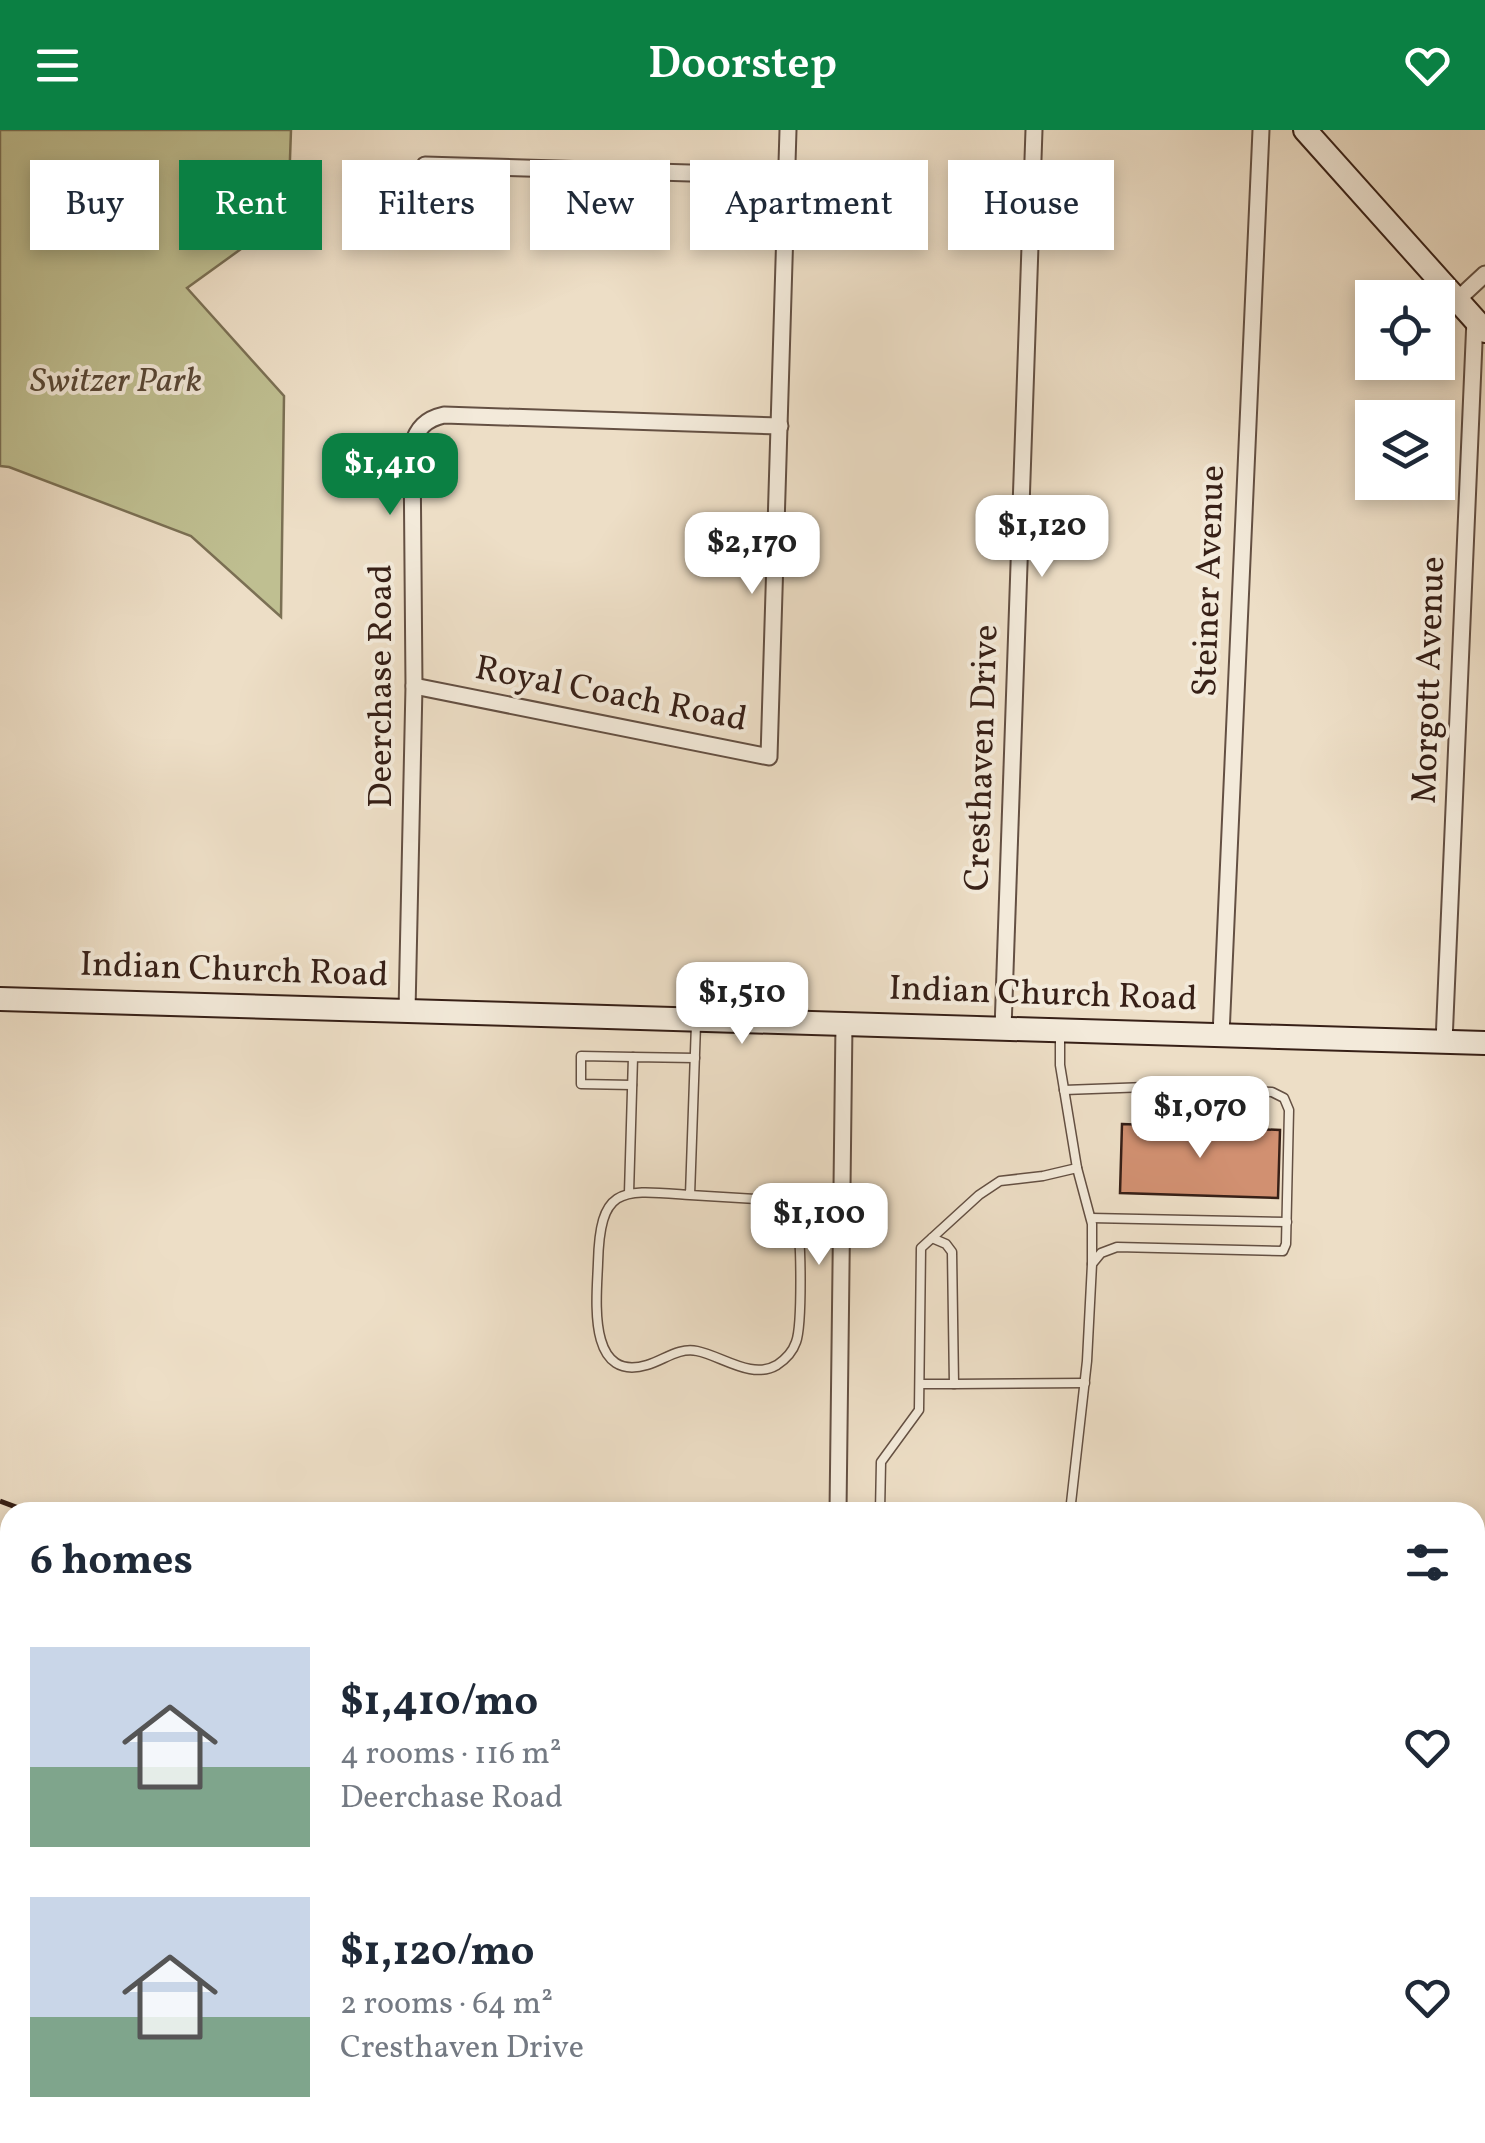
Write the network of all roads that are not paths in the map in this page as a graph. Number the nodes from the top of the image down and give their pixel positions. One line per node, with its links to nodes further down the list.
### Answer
1 (788, 130): 5 (street, Royal Coach Road)
2 (1034, 130): 18 (street, Cresthaven Drive)
3 (1262, 130): 20 (street, Steiner Avenue)
4 (1304, 130): 10 (street)
5 (788, 160)
6 (510, 168): 7 (street)
7 (690, 173)
8 (786, 250): 12 (street, Royal Coach Road)
9 (1485, 274): 10 (street)
10 (1457, 300): 11 (street)
11 (1480, 325): 21 (street, Morgott Avenue)
12 (780, 426): 13 (street, Deerchase Road); 13 (street, Royal Coach Road)
13 (414, 686): 15 (street, Deerchase Road)
14 (0, 998): 15 (street, Indian Church Road)
15 (406, 1011): 16 (street, Indian Church Road)
16 (696, 1020): 17 (street, Indian Church Road); 24 (lane)
17 (844, 1024): 18 (street, Indian Church Road); 37 (street)
18 (1002, 1029): 19 (street, Indian Church Road)
19 (1060, 1030): 20 (street, Indian Church Road); 26 (lane)
20 (1221, 1036): 21 (street, Indian Church Road)
21 (1444, 1042): 22 (street, Indian Church Road)
22 (1485, 1043)
23 (633, 1057): 24 (lane); 25 (lane); 25 (lane)
24 (695, 1058): 29 (lane)
25 (632, 1085): 28 (lane)
26 (1064, 1090): 27 (lane); 31 (lane)
27 (1077, 1168): 30 (lane); 32 (lane)
28 (629, 1193): 29 (lane); 29 (lane)
29 (690, 1195)
30 (1091, 1218): 31 (lane); 33 (lane)
31 (1286, 1222): 33 (lane)
32 (932, 1238): 35 (lane); 36 (lane)
33 (1092, 1264): 34 (lane)
34 (1085, 1383): 36 (lane); 39 (lane)
35 (920, 1384): 36 (lane); 38 (lane)
36 (954, 1384)
37 (838, 1502)
38 (880, 1502)
39 (1071, 1502)

